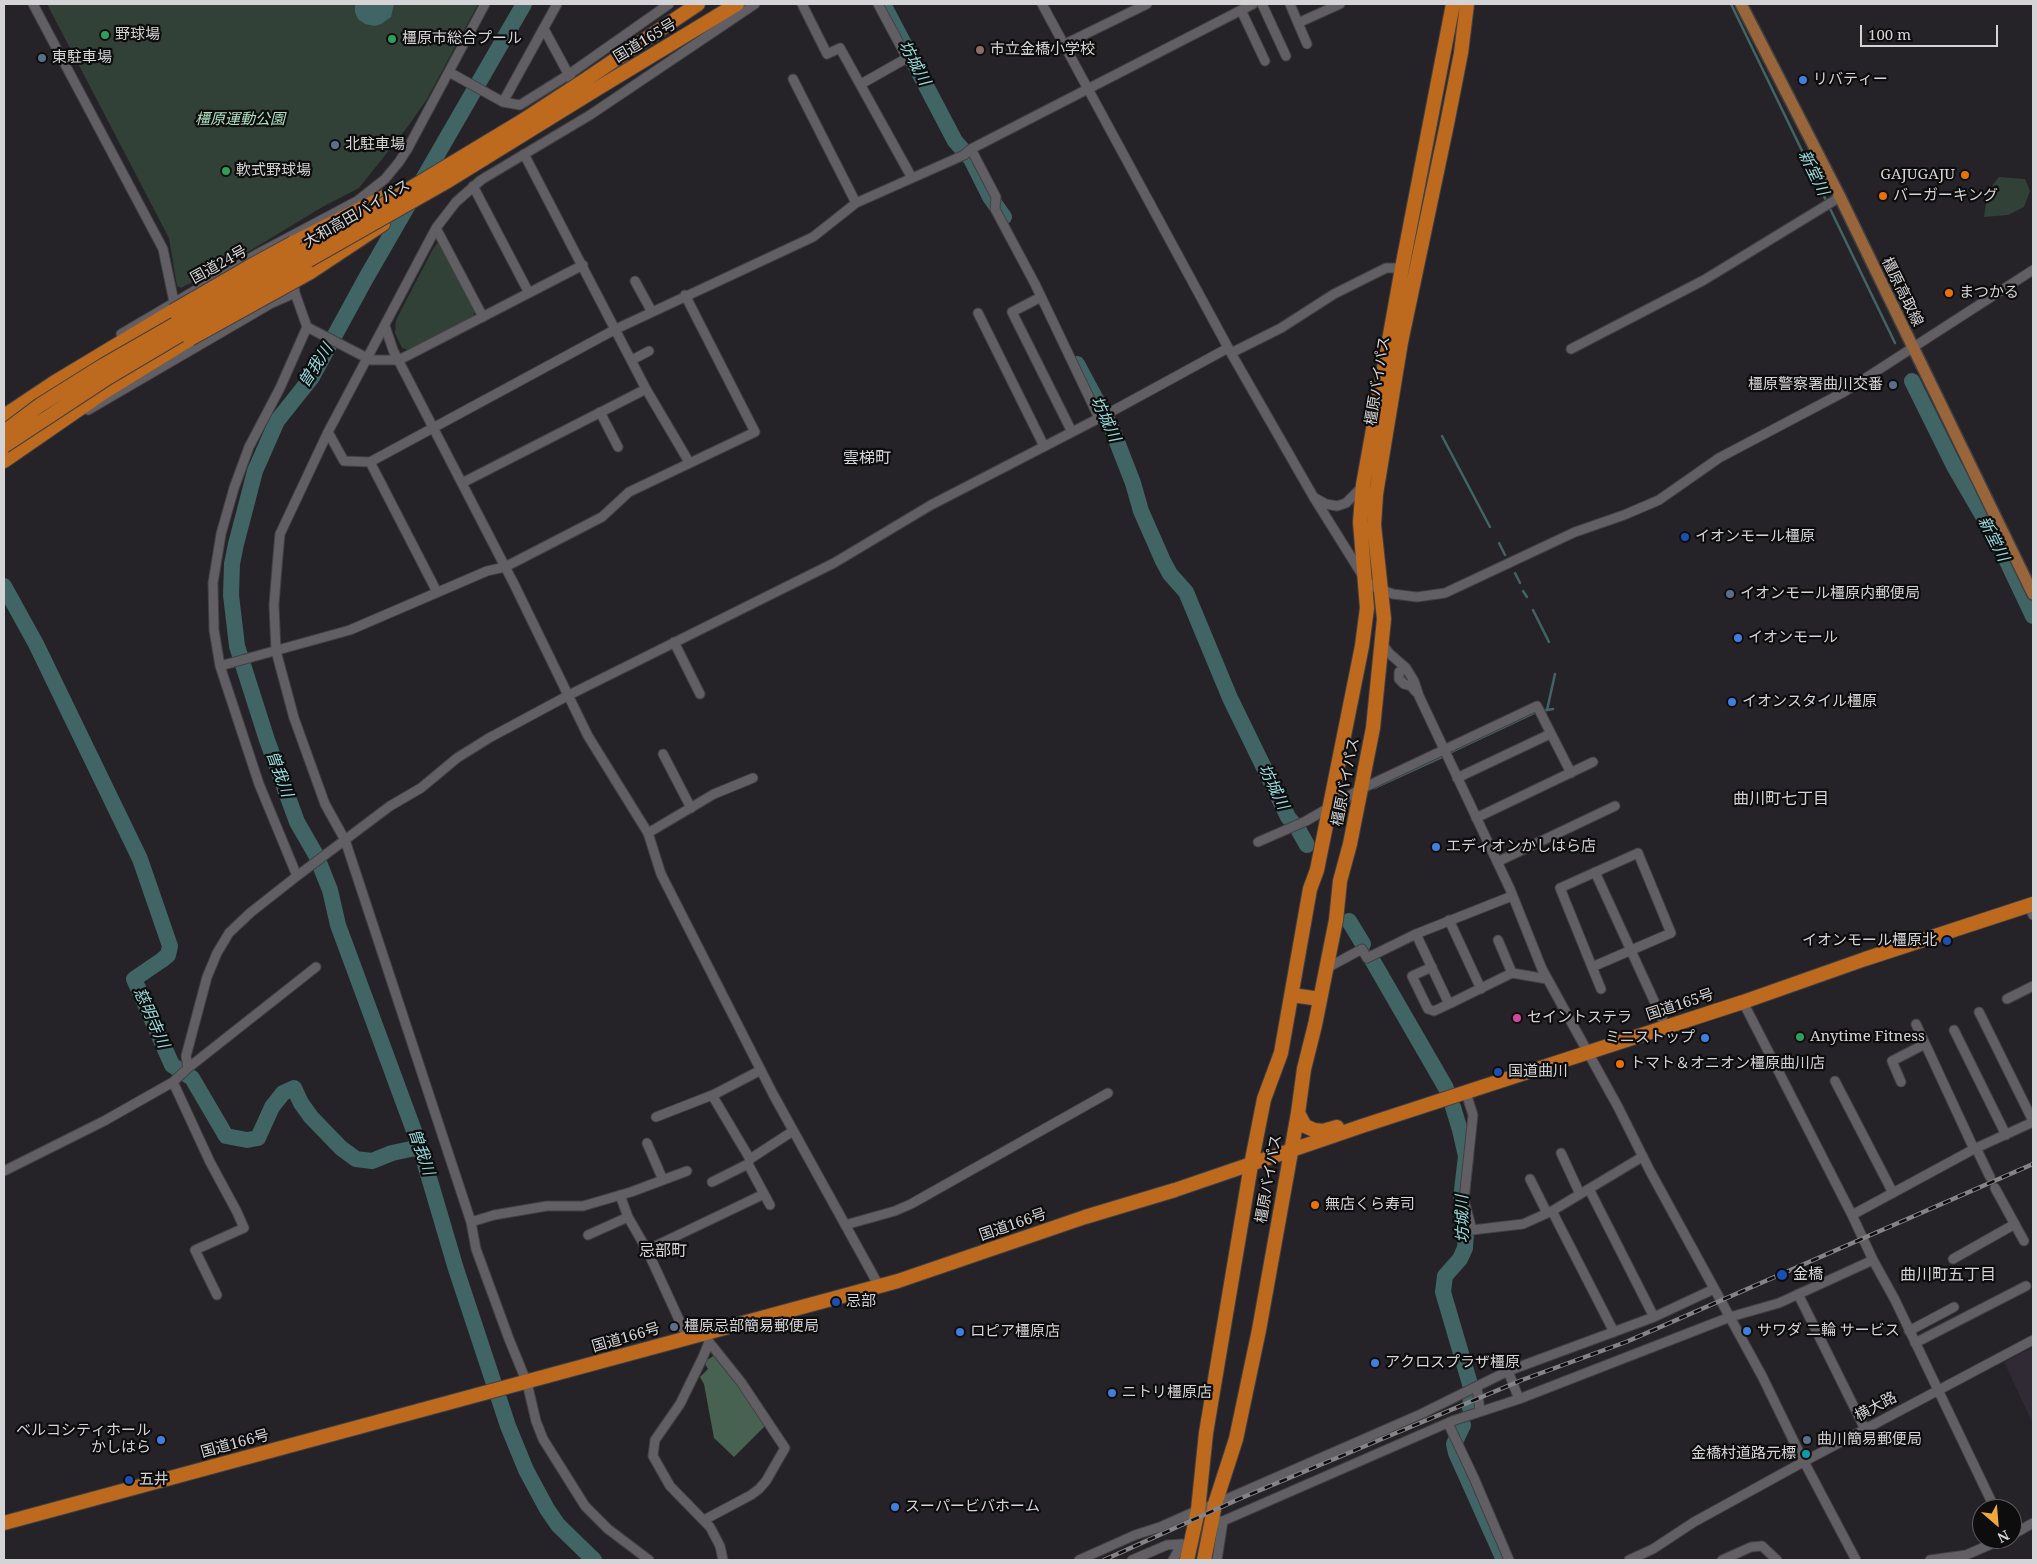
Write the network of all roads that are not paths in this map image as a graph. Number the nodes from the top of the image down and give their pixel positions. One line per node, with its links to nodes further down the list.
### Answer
1 (33, 4): 54 (street)
2 (485, 4): 28 (street)
3 (557, 4): 23 (street)
4 (669, 4): 29 (street)
5 (686, 4): 31 (highway, 国道165号)
6 (698, 4): 31 (highway, 大和高田バイパス)
7 (721, 4): 31 (highway, 大和高田バイパス)
8 (737, 4): 31 (highway, 国道165号)
9 (755, 4): 35 (street)
10 (802, 4): 32 (street)
11 (878, 4): 32 (street)
12 (1044, 4): 25 (street)
13 (1147, 4): 25 (street)
14 (1253, 4): 21 (street)
15 (1262, 4): 26 (street)
16 (1290, 4): 22 (street)
17 (1340, 4): 22 (street)
18 (1453, 4): 47 (highway, 橿原バイパス)
19 (1467, 4): 88 (highway, 橿原バイパス)
20 (1741, 4): 42 (main road, 橿原高取線)
21 (1241, 10): 27 (street); 33 (street)
22 (1298, 23): 24 (street)
23 (544, 29): 29 (street); 34 (street)
24 (1307, 44)
25 (1063, 45): 33 (street)
26 (1286, 56)
27 (1265, 61)
28 (451, 73): 34 (street); 45 (street)
29 (568, 74): 34 (street); 35 (street)
30 (793, 79): 43 (street)
31 (592, 84): 38 (highway, 大和高田バイパス, bridge); 40 (highway, 大和高田バイパス, bridge)
32 (862, 84): 39 (street)
33 (1088, 90): 36 (street); 63 (street)
34 (501, 101)
35 (590, 115): 37 (street)
36 (968, 152): 39 (street); 53 (street)
37 (524, 154): 41 (street); 46 (street)
38 (459, 160): 54 (highway, 国道24号, bridge); 73 (highway, 大和高田バイパス, bridge)
39 (912, 178): 43 (street)
40 (446, 182): 76 (highway, bridge); 77 (highway, 大和高田バイパス, bridge)
41 (473, 186): 44 (street); 51 (street)
42 (1833, 200): 61 (street); 62 (main road, 橿原高取線)
43 (856, 203): 52 (street)
44 (436, 228): 57 (street); 58 (street)
45 (288, 238): 50 (street); 54 (street)
46 (583, 265): 51 (street); 60 (street)
47 (1402, 268): 63 (street); 84 (highway, 橿原バイパス)
48 (2033, 270): 62 (street)
49 (635, 281): 55 (street)
50 (295, 293): 59 (street); 76 (street)
51 (529, 293): 57 (street)
52 (685, 296): 55 (street); 82 (street)
53 (1040, 297): 71 (street); 75 (street)
54 (174, 306): 70 (highway, 国道24号)
55 (652, 312): 60 (street)
56 (978, 313): 78 (street)
57 (483, 317): 66 (street)
58 (385, 326): 65 (street); 66 (street)
59 (309, 328): 65 (street); 94 (street)
60 (616, 329): 67 (street); 72 (street)
61 (1571, 349)
62 (1912, 349): 88 (street); 90 (main road, 橿原高取線)
63 (1229, 350): 71 (street); 85 (street)
64 (649, 351): 67 (street)
65 (364, 357): 66 (street); 74 (street)
66 (399, 360): 72 (street)
67 (632, 360): 68 (street)
68 (646, 389): 69 (street); 82 (street)
69 (600, 412): 79 (street); 83 (street)
70 (4, 416)
71 (1103, 416): 75 (street)
72 (433, 427): 81 (street); 83 (street)
73 (4, 432)
74 (328, 432): 81 (street); 93 (street)
75 (1072, 432): 78 (street)
76 (37, 437): 80 (highway)
77 (4, 446)
78 (1044, 446): 91 (street)
79 (618, 447)
80 (4, 461)
81 (370, 462): 89 (street)
82 (689, 462): 86 (street)
83 (462, 484): 86 (street)
84 (1363, 485): 85 (street); 87 (highway, 橿原バイパス)
85 (1313, 496): 87 (street)
86 (505, 567): 89 (street); 96 (street)
87 (1366, 580): 88 (street); 107 (highway, 橿原バイパス)
88 (1382, 590): 92 (highway, 橿原バイパス)
89 (437, 592): 93 (street)
90 (2033, 594)
91 (674, 642): 95 (street); 96 (street)
92 (1381, 643): 99 (street); 104 (highway, 橿原バイパス)
93 (272, 651): 94 (street); 110 (street)
94 (220, 666): 114 (street)
95 (700, 694)
96 (569, 695): 109 (street); 110 (street)
97 (1550, 734): 99 (street); 101 (street); 103 (street)
98 (663, 754): 106 (street)
99 (1446, 754): 103 (street); 104 (street)
100 (1593, 762): 101 (street)
101 (1571, 773): 108 (street)
102 (753, 778): 106 (street)
103 (1458, 778): 108 (street)
104 (1361, 789): 107 (street); 124 (highway, 橿原バイパス)
105 (1615, 806): 112 (street)
106 (692, 808): 109 (street)
107 (1328, 810): 111 (street); 130 (highway, 橿原バイパス)
108 (1476, 818): 112 (street)
109 (648, 833): 142 (street)
110 (345, 840): 114 (street); 178 (street)
111 (1258, 842)
112 (1497, 862): 115 (street)
113 (1595, 872): 120 (street); 120 (street); 123 (street)
114 (297, 876): 141 (street)
115 (1512, 896): 117 (street); 126 (street)
116 (2032, 908): 133 (highway, 国道165号)
117 (1448, 920): 118 (street); 128 (street)
118 (1416, 934): 122 (street); 124 (street)
119 (1498, 940): 125 (street)
120 (1630, 951): 123 (street); 137 (street)
121 (316, 967): 141 (street)
122 (1432, 967): 134 (street); 134 (street)
123 (1592, 967): 129 (street)
124 (1326, 968): 131 (highway, 橿原バイパス)
125 (1512, 973): 126 (street); 128 (street)
126 (1547, 978): 140 (street)
127 (2033, 986): 132 (street)
128 (1481, 988): 134 (street)
129 (1602, 988)
130 (1292, 995): 131 (highway); 161 (highway, 橿原バイパス)
131 (1320, 999): 149 (highway, 橿原バイパス)
132 (2007, 999)
133 (1743, 1002): 137 (highway, 国道165号); 176 (street)
134 (1449, 1004)
135 (1979, 1012): 151 (street)
136 (1916, 1024): 139 (street)
137 (1666, 1027): 140 (highway, 国道165号)
138 (1954, 1030): 154 (street)
139 (1925, 1044): 145 (street); 156 (street)
140 (1587, 1052): 147 (highway, 国道165号); 159 (street)
141 (188, 1068): 143 (street)
142 (761, 1070): 148 (street); 153 (street)
143 (173, 1082): 162 (street); 190 (street)
144 (1835, 1082): 170 (street)
145 (1901, 1082)
146 (1108, 1093): 179 (street)
147 (1466, 1093): 152 (highway, 国道165号); 175 (street)
148 (712, 1095): 150 (street); 160 (street)
149 (1298, 1113): 152 (highway); 157 (highway, 橿原バイパス)
150 (656, 1117)
151 (2033, 1122): 154 (street)
152 (1362, 1126): 157 (highway, 国道165号)
153 (793, 1131): 160 (street); 179 (street)
154 (2006, 1135): 156 (street)
155 (647, 1143): 166 (street)
156 (1975, 1149): 164 (street); 170 (street)
157 (1291, 1150): 161 (highway, 国道165号); 210 (highway, 橿原バイパス)
158 (1561, 1153): 172 (street)
159 (1642, 1157): 169 (street); 188 (street)
160 (749, 1161): 167 (street); 171 (street)
161 (1251, 1165): 186 (highway, 国道166号); 211 (highway, 橿原バイパス)
162 (4, 1171)
163 (687, 1172): 166 (street)
164 (1990, 1176)
165 (1530, 1179): 175 (street)
166 (663, 1180): 173 (street)
167 (712, 1182)
168 (1995, 1188): 180 (street)
169 (1589, 1189): 172 (street); 192 (street)
170 (1893, 1193): 176 (street)
171 (764, 1194): 174 (street); 183 (street)
172 (1580, 1194): 175 (street)
173 (620, 1195): 177 (street); 178 (street)
174 (770, 1205)
175 (1549, 1212): 195 (street)
176 (1852, 1215): 185 (street)
177 (628, 1217): 181 (street); 183 (street)
178 (471, 1222): 201 (street)
179 (845, 1224): 186 (street)
180 (2015, 1224): 182 (street); 184 (street)
181 (588, 1235)
182 (2024, 1241)
183 (648, 1250): 196 (street)
184 (1953, 1259)
185 (1873, 1260): 189 (street); 194 (street)
186 (879, 1286): 197 (highway, 国道166号)
187 (2026, 1286): 199 (street)
188 (1714, 1289): 192 (street); 193 (street)
189 (1798, 1294): 193 (street); 207 (street)
190 (217, 1295)
191 (1954, 1307): 194 (street)
192 (1654, 1317): 195 (street)
193 (1730, 1317): 204 (street); 208 (street)
194 (1909, 1331): 199 (street)
195 (1614, 1332): 200 (street)
196 (687, 1337): 197 (highway, 国道166号); 201 (highway, 国道166号)
197 (708, 1337): 212 (street); 212 (street)
198 (2033, 1340): 203 (street, 横大路)
199 (1915, 1343): 203 (street)
200 (1508, 1370): 202 (street); 204 (street)
201 (527, 1383): 214 (highway, 国道166号); 219 (street)
202 (1477, 1387): 205 (street); 210 (street)
203 (1938, 1389): 207 (street, 横大路); 209 (street)
204 (1519, 1399): 205 (street)
205 (1480, 1411): 206 (street)
206 (1448, 1424): 213 (street); 227 (street)
207 (1865, 1429): 208 (street, 横大路)
208 (1805, 1461): 228 (street, 横大路); 231 (street)
209 (1990, 1499)
210 (1215, 1504): 211 (street); 213 (highway, 橿原バイパス)
211 (1198, 1510): 217 (highway, 橿原バイパス); 221 (street)
212 (704, 1520): 220 (street)
213 (1217, 1521): 225 (highway, 橿原バイパス); 226 (street)
214 (4, 1522)
215 (2033, 1523): 216 (street)
216 (2022, 1529)
217 (1186, 1545): 222 (street); 223 (street); 224 (highway, 橿原バイパス)
218 (1980, 1549): 232 (street)
219 (649, 1560)
220 (723, 1560)
221 (1079, 1560)
222 (1132, 1560)
223 (1173, 1560)
224 (1187, 1560)
225 (1204, 1560)
226 (1217, 1560)
227 (1509, 1560)
228 (1629, 1560)
229 (1722, 1560): 230 (street)
230 (1777, 1560)
231 (1856, 1560)
232 (1930, 1560)

